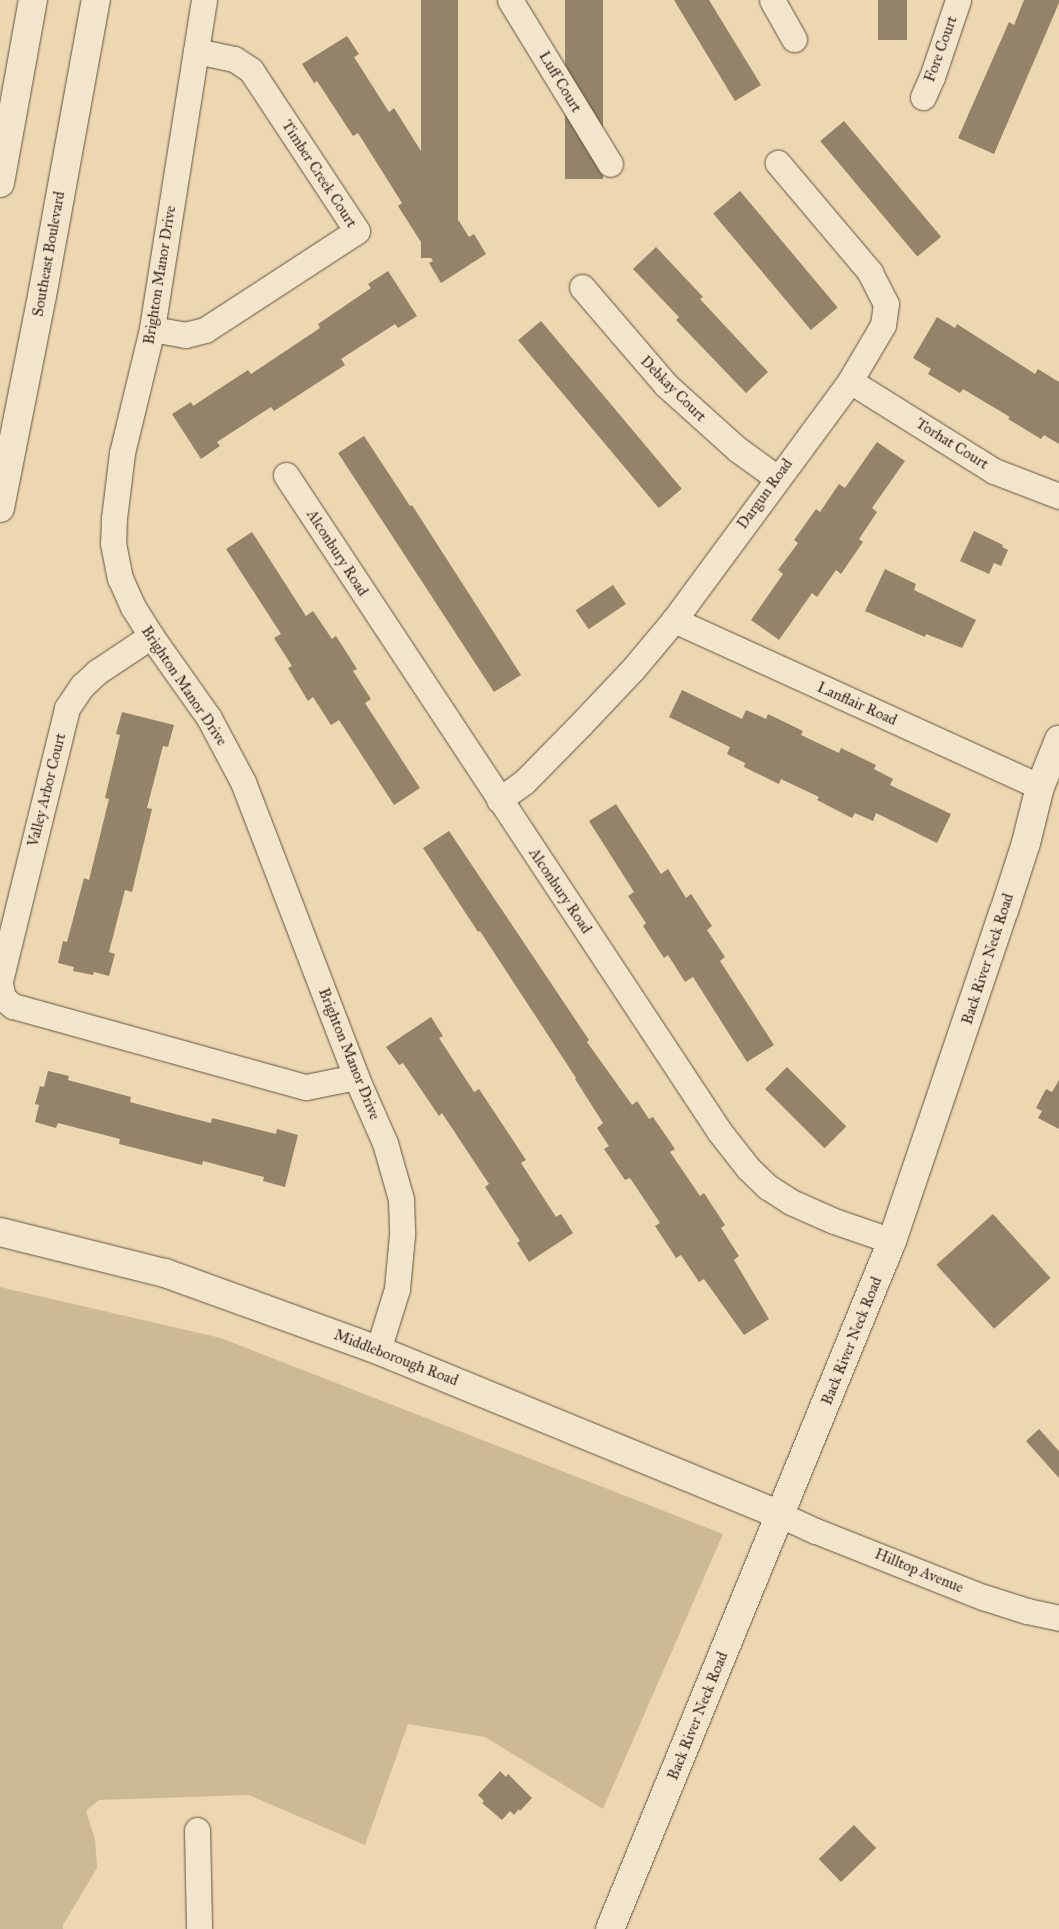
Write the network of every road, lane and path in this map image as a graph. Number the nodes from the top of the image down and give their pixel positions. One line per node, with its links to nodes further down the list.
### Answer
1 (33, 0): 12 (street)
2 (96, 0): 19 (street, Southeast Boulevard)
3 (204, 0): 8 (street, Brighton Manor Drive)
4 (510, 0): 11 (street, Luff Court)
5 (772, 0): 7 (street)
6 (958, 0): 9 (street, Fore Court)
7 (794, 39)
8 (196, 51): 14 (street, Brighton Manor Drive); 14 (street, Timber Creek Court)
9 (923, 97)
10 (778, 163): 15 (street, Dargun Road)
11 (610, 164)
12 (0, 183)
13 (582, 287): 17 (street, Debkay Court)
14 (152, 329): 21 (street, Brighton Manor Drive)
15 (850, 381): 17 (street, Dargun Road); 18 (street, Torhat Court)
16 (286, 475): 24 (street, Alconbury Road)
17 (777, 478): 20 (street, Dargun Road)
18 (1059, 496)
19 (0, 508)
20 (674, 620): 23 (street, Lanflair Road); 24 (street, Dargun Road)
21 (150, 636): 25 (street, Valley Arbor Court); 26 (street, Brighton Manor Drive)
22 (1059, 740): 23 (street, Back River Neck Road)
23 (1040, 787): 28 (street, Back River Neck Road)
24 (499, 800): 28 (street, Alconbury Road)
25 (0, 982): 26 (street, Valley Arbor Court)
26 (356, 1077): 29 (street, Brighton Manor Drive)
27 (0, 1232): 29 (street, Middleborough Road)
28 (892, 1242): 30 (street, Back River Neck Road)
29 (378, 1350): 30 (street, Middleborough Road)
30 (782, 1515): 31 (street, Hilltop Avenue); 34 (street, Back River Neck Road)
31 (1059, 1618)
32 (198, 1830): 33 (street)
33 (199, 1929)
34 (610, 1929)

